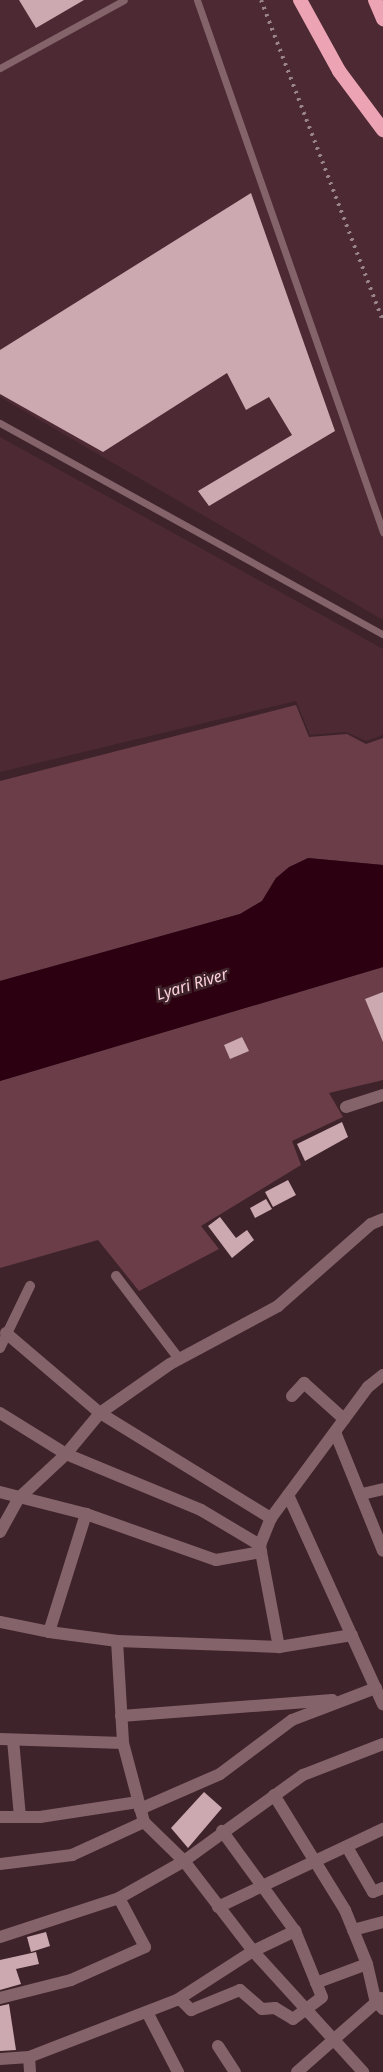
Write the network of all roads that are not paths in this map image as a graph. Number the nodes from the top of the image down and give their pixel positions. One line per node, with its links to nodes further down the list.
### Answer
1 (124, 0): 6 (lane)
2 (197, 0): 9 (lane)
3 (300, 0): 7 (highway)
4 (375, 0): 5 (highway)
5 (383, 19)
6 (0, 68)
7 (383, 130)
8 (0, 423): 10 (lane)
9 (383, 532)
10 (383, 634)
11 (383, 1096): 12 (street)
12 (346, 1107)
13 (383, 1219): 18 (street)
14 (116, 1276): 18 (street)
15 (30, 1286): 16 (street)
16 (6, 1333): 17 (street); 22 (street)
17 (0, 1348)
18 (179, 1359): 22 (street)
19 (383, 1375): 23 (street)
20 (292, 1396): 23 (street)
21 (0, 1413): 25 (street)
22 (100, 1413): 25 (street); 32 (street)
23 (344, 1419): 24 (street)
24 (335, 1432): 28 (street); 29 (street)
25 (66, 1454): 30 (street); 34 (street)
26 (383, 1489): 28 (street)
27 (0, 1492): 30 (street)
28 (362, 1494): 35 (street)
29 (288, 1495): 32 (street); 38 (street)
30 (19, 1498): 31 (street); 33 (street)
31 (86, 1514): 34 (street); 37 (street)
32 (271, 1518): 34 (street)
33 (0, 1532)
34 (261, 1548): 40 (street)
35 (383, 1551)
36 (0, 1622): 37 (street)
37 (49, 1632): 39 (street)
38 (352, 1635): 40 (street); 41 (street)
39 (116, 1641): 40 (street); 44 (street)
40 (279, 1647)
41 (376, 1688): 42 (street); 43 (street)
42 (347, 1699): 44 (street); 49 (street)
43 (383, 1704)
44 (121, 1716): 46 (street)
45 (6, 1740): 46 (street); 51 (street)
46 (123, 1743): 49 (street)
47 (383, 1744): 48 (street)
48 (274, 1795): 54 (street); 57 (street)
49 (139, 1805): 51 (street); 52 (street)
50 (0, 1817): 51 (street)
51 (20, 1817)
52 (144, 1822): 56 (street); 58 (street)
53 (383, 1829): 55 (street)
54 (222, 1831): 56 (street); 59 (street)
55 (347, 1847): 57 (street); 60 (street)
56 (184, 1861): 61 (street); 62 (street)
57 (315, 1862): 59 (street); 64 (street)
58 (0, 1864)
59 (262, 1886): 62 (street); 65 (street)
60 (383, 1888)
61 (119, 1898): 66 (street); 70 (street)
62 (218, 1907): 67 (street)
63 (383, 1922): 64 (street)
64 (353, 1930): 68 (street)
65 (295, 1932): 67 (street); 69 (street)
66 (0, 1937)
67 (252, 1952): 71 (street); 74 (street)
68 (367, 1964): 69 (street); 72 (street)
69 (316, 1983): 74 (street)
70 (0, 1998)
71 (180, 1999): 73 (street); 74 (street)
72 (380, 2002): 75 (street)
73 (146, 2012): 77 (street); 80 (street)
74 (306, 2012): 75 (street)
75 (332, 2041): 82 (street); 83 (street)
76 (218, 2046): 81 (street)
77 (29, 2057): 78 (street); 79 (street)
78 (0, 2059)
79 (30, 2072)
80 (178, 2072)
81 (235, 2072)
82 (297, 2072)
83 (363, 2072)

